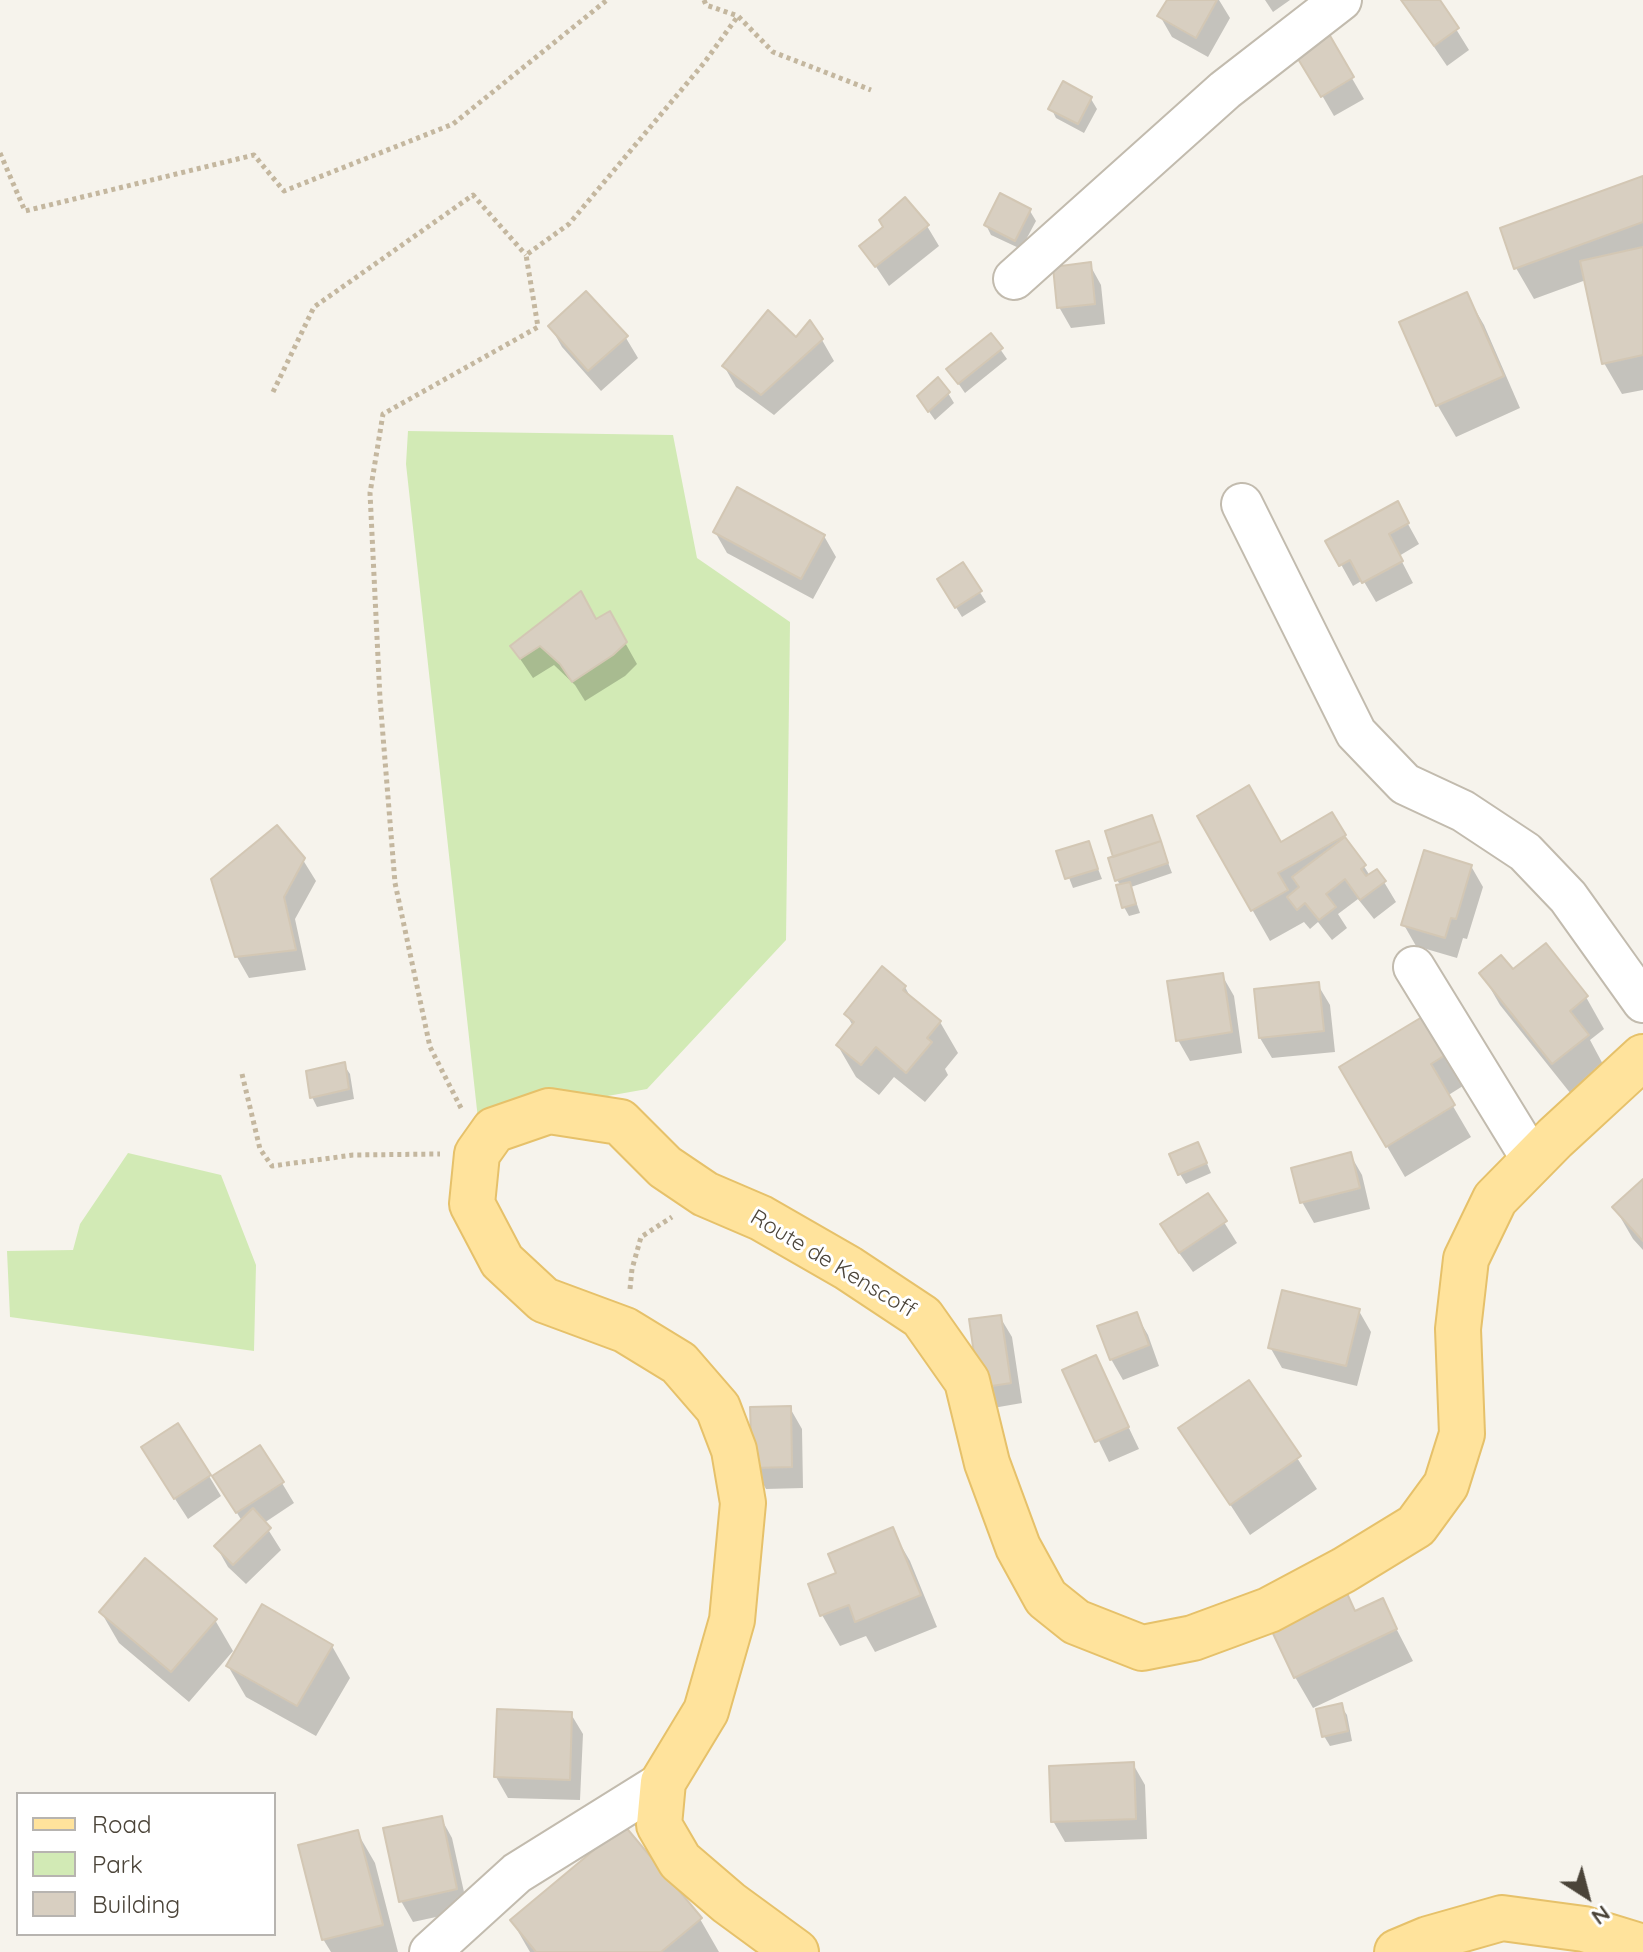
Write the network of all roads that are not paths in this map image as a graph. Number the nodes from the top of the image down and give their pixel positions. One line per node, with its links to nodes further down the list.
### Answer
1 (1341, 0): 2 (street)
2 (1014, 279)
3 (1242, 504): 5 (street)
4 (1414, 967): 7 (street)
5 (1643, 1002)
6 (1643, 1057): 7 (main road, Route de Kenscoff)
7 (1533, 1161): 8 (main road, Route de Kenscoff)
8 (663, 1782): 10 (street); 11 (main road)
9 (1643, 1947): 12 (main road)
10 (430, 1952)
11 (796, 1952)
12 (1397, 1952)

